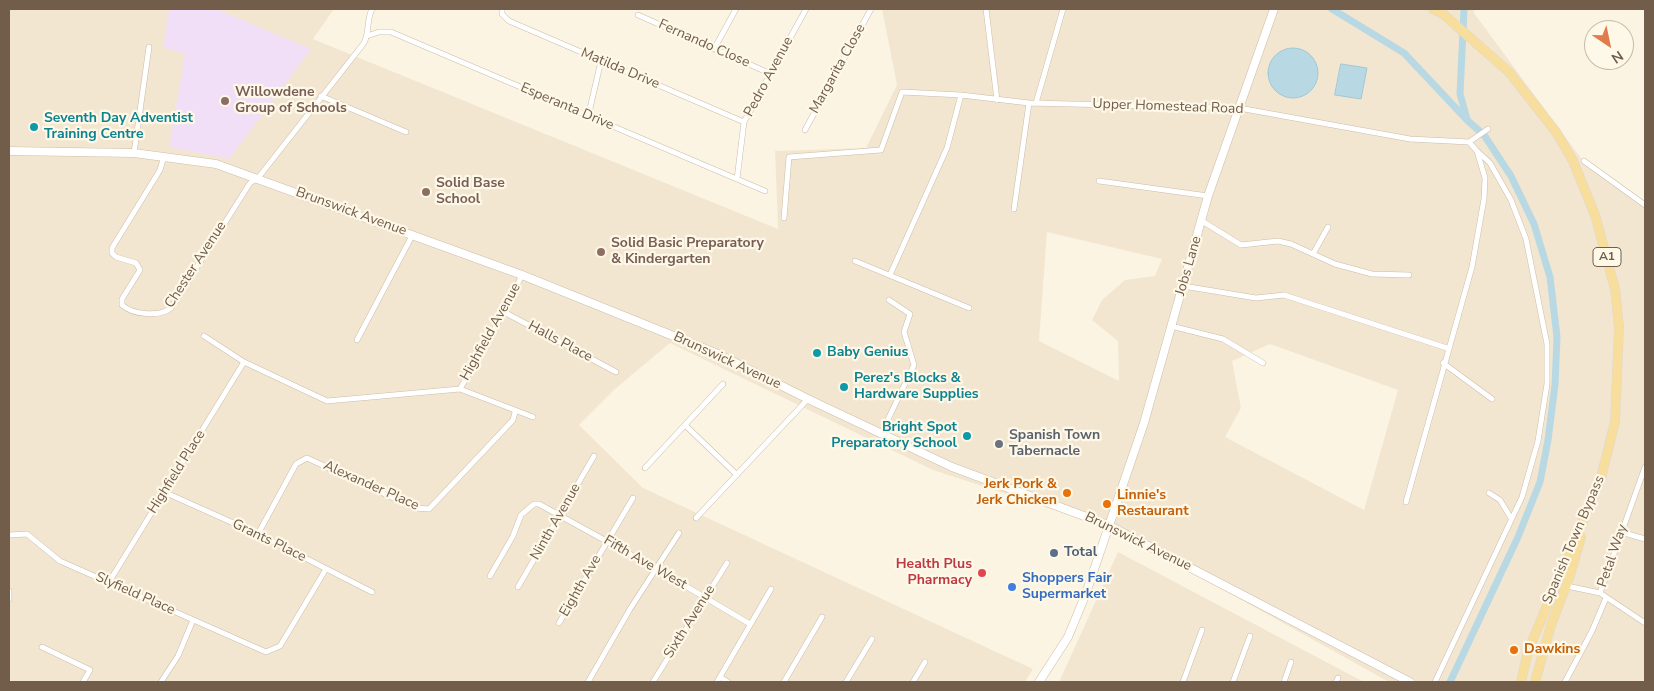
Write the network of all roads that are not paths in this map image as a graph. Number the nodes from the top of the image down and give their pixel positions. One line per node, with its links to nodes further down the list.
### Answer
1 (372, 9): 11 (street)
2 (502, 9): 14 (street, Matilda Drive)
3 (736, 9): 13 (street)
4 (806, 9): 15 (street, Pedro Avenue)
5 (871, 9): 25 (street, Margarita Close)
6 (986, 9): 18 (street)
7 (1063, 9): 20 (street)
8 (1274, 9): 21 (main road, Jobs Lane)
9 (1433, 9): 77 (main road, Spanish Town Bypass / A1)
10 (638, 15): 13 (street, Fernando Close)
11 (368, 36): 17 (street); 22 (street, Esperanta Drive)
12 (149, 47): 30 (street)
13 (714, 48): 15 (street, Fernando Close)
14 (601, 62): 22 (street); 23 (street, Matilda Drive)
15 (770, 73): 23 (street, Pedro Avenue)
16 (961, 95): 18 (street, Upper Homestead Road); 40 (street, Upper Homestead Road); 46 (street)
17 (322, 96): 26 (street); 33 (street)
18 (997, 100): 19 (street, Upper Homestead Road)
19 (1029, 103): 20 (street, Upper Homestead Road); 39 (street)
20 (1036, 103): 21 (street, Upper Homestead Road)
21 (1239, 108): 27 (street, Upper Homestead Road); 37 (main road, Jobs Lane)
22 (588, 117): 34 (street, Esperanta Drive)
23 (744, 122): 34 (street, Pedro Avenue)
24 (1488, 129): 27 (street)
25 (805, 130)
26 (406, 132)
27 (1472, 141): 29 (street)
28 (9, 151): 30 (main road, Brunswick Avenue)
29 (1477, 151): 56 (street); 80 (street)
30 (134, 153): 31 (main road, Brunswick Avenue)
31 (164, 156): 33 (main road, Brunswick Avenue); 33 (street, Chester Avenue)
32 (1584, 161): 38 (street)
33 (258, 178): 43 (main road, Brunswick Avenue)
34 (736, 179): 36 (street, Esperanta Drive)
35 (1099, 180): 37 (street)
36 (765, 191)
37 (1208, 196): 41 (main road, Jobs Lane)
38 (1645, 205)
39 (1014, 209)
40 (784, 218)
41 (1202, 221): 44 (street); 49 (main road, Jobs Lane)
42 (1328, 227): 44 (street)
43 (413, 234): 48 (main road, Brunswick Avenue); 55 (street)
44 (1313, 254): 47 (street)
45 (856, 261): 46 (street)
46 (890, 275): 51 (street)
47 (1409, 275)
48 (522, 276): 52 (street, Highfield Avenue); 63 (main road, Brunswick Avenue)
49 (1183, 286): 53 (main road, Jobs Lane); 56 (street)
50 (889, 300): 68 (street)
51 (969, 308)
52 (504, 312): 60 (street, Halls Place); 62 (street, Highfield Avenue)
53 (1171, 326): 58 (street); 81 (main road, Jobs Lane)
54 (204, 336): 57 (street)
55 (357, 340)
56 (1448, 348): 59 (street)
57 (244, 362): 62 (street); 73 (street, Highfield Place)
58 (1264, 363)
59 (1443, 363): 64 (street); 76 (street)
60 (616, 372)
61 (724, 384): 67 (street)
62 (460, 389): 65 (street)
63 (808, 399): 68 (main road, Brunswick Avenue); 72 (street)
64 (1492, 399)
65 (515, 412): 66 (street); 84 (street, Alexander Place)
66 (534, 417)
67 (685, 426): 70 (street); 72 (street)
68 (881, 434): 81 (main road, Brunswick Avenue)
69 (594, 456): 78 (street, Ninth Avenue)
70 (645, 468)
71 (1645, 468): 82 (street, Petal Way)
72 (737, 475): 79 (street)
73 (164, 492): 84 (street, Grants Place); 92 (street, Highfield Place)
74 (1489, 493): 80 (street)
75 (633, 498): 87 (street, Eighth Ave)
76 (1406, 502)
77 (1587, 513): 93 (main road, A1); 128 (main road, Spanish Town Bypass / A1)
78 (561, 516): 87 (street, Fifth Ave West); 91 (street, Fifth Ave West); 94 (street, Ninth Avenue)
79 (696, 518)
80 (1511, 518): 127 (street)
81 (1108, 525): 122 (main road, Jobs Lane); 126 (main road, Brunswick Avenue)
82 (1621, 532): 86 (street); 98 (street, Petal Way)
83 (679, 533): 89 (street)
84 (258, 534): 90 (street, Grants Place)
85 (9, 536): 92 (street, Slyfield Place)
86 (1645, 539)
87 (607, 541): 89 (street, Fifth Ave West); 104 (street, Eighth Ave)
88 (727, 563): 99 (street, Sixth Avenue)
89 (655, 568): 99 (street, Fifth Ave West); 116 (street)
90 (326, 569): 97 (street, Grants Place); 103 (street, Slyfield Place)
91 (490, 576)
92 (109, 582): 103 (street, Slyfield Place)
93 (1567, 586): 98 (street); 129 (main road, A1)
94 (518, 587)
95 (771, 589): 106 (street)
96 (9, 591): 101 (street)
97 (372, 592)
98 (1600, 593): 100 (street, Petal Way)
99 (704, 597): 106 (street, Fifth Ave West); 117 (street, Sixth Avenue)
100 (1606, 598): 105 (street, Petal Way); 130 (street)
101 (9, 599)
102 (822, 617): 119 (street)
103 (194, 620): 115 (street)
104 (559, 623)
105 (1645, 623)
106 (750, 624): 113 (street)
107 (1202, 630): 123 (street)
108 (1250, 636): 124 (street)
109 (872, 639): 120 (street)
110 (42, 648): 114 (street)
111 (925, 662): 121 (street)
112 (1291, 662): 125 (street)
113 (718, 680): 118 (street)
114 (83, 682)
115 (161, 682)
116 (588, 682)
117 (653, 682)
118 (728, 682)
119 (784, 682)
120 (846, 682)
121 (913, 682)
122 (1039, 682)
123 (1183, 682)
124 (1233, 682)
125 (1284, 682)
126 (1410, 682)
127 (1435, 682)
128 (1521, 682)
129 (1535, 682)
130 (1565, 682)

